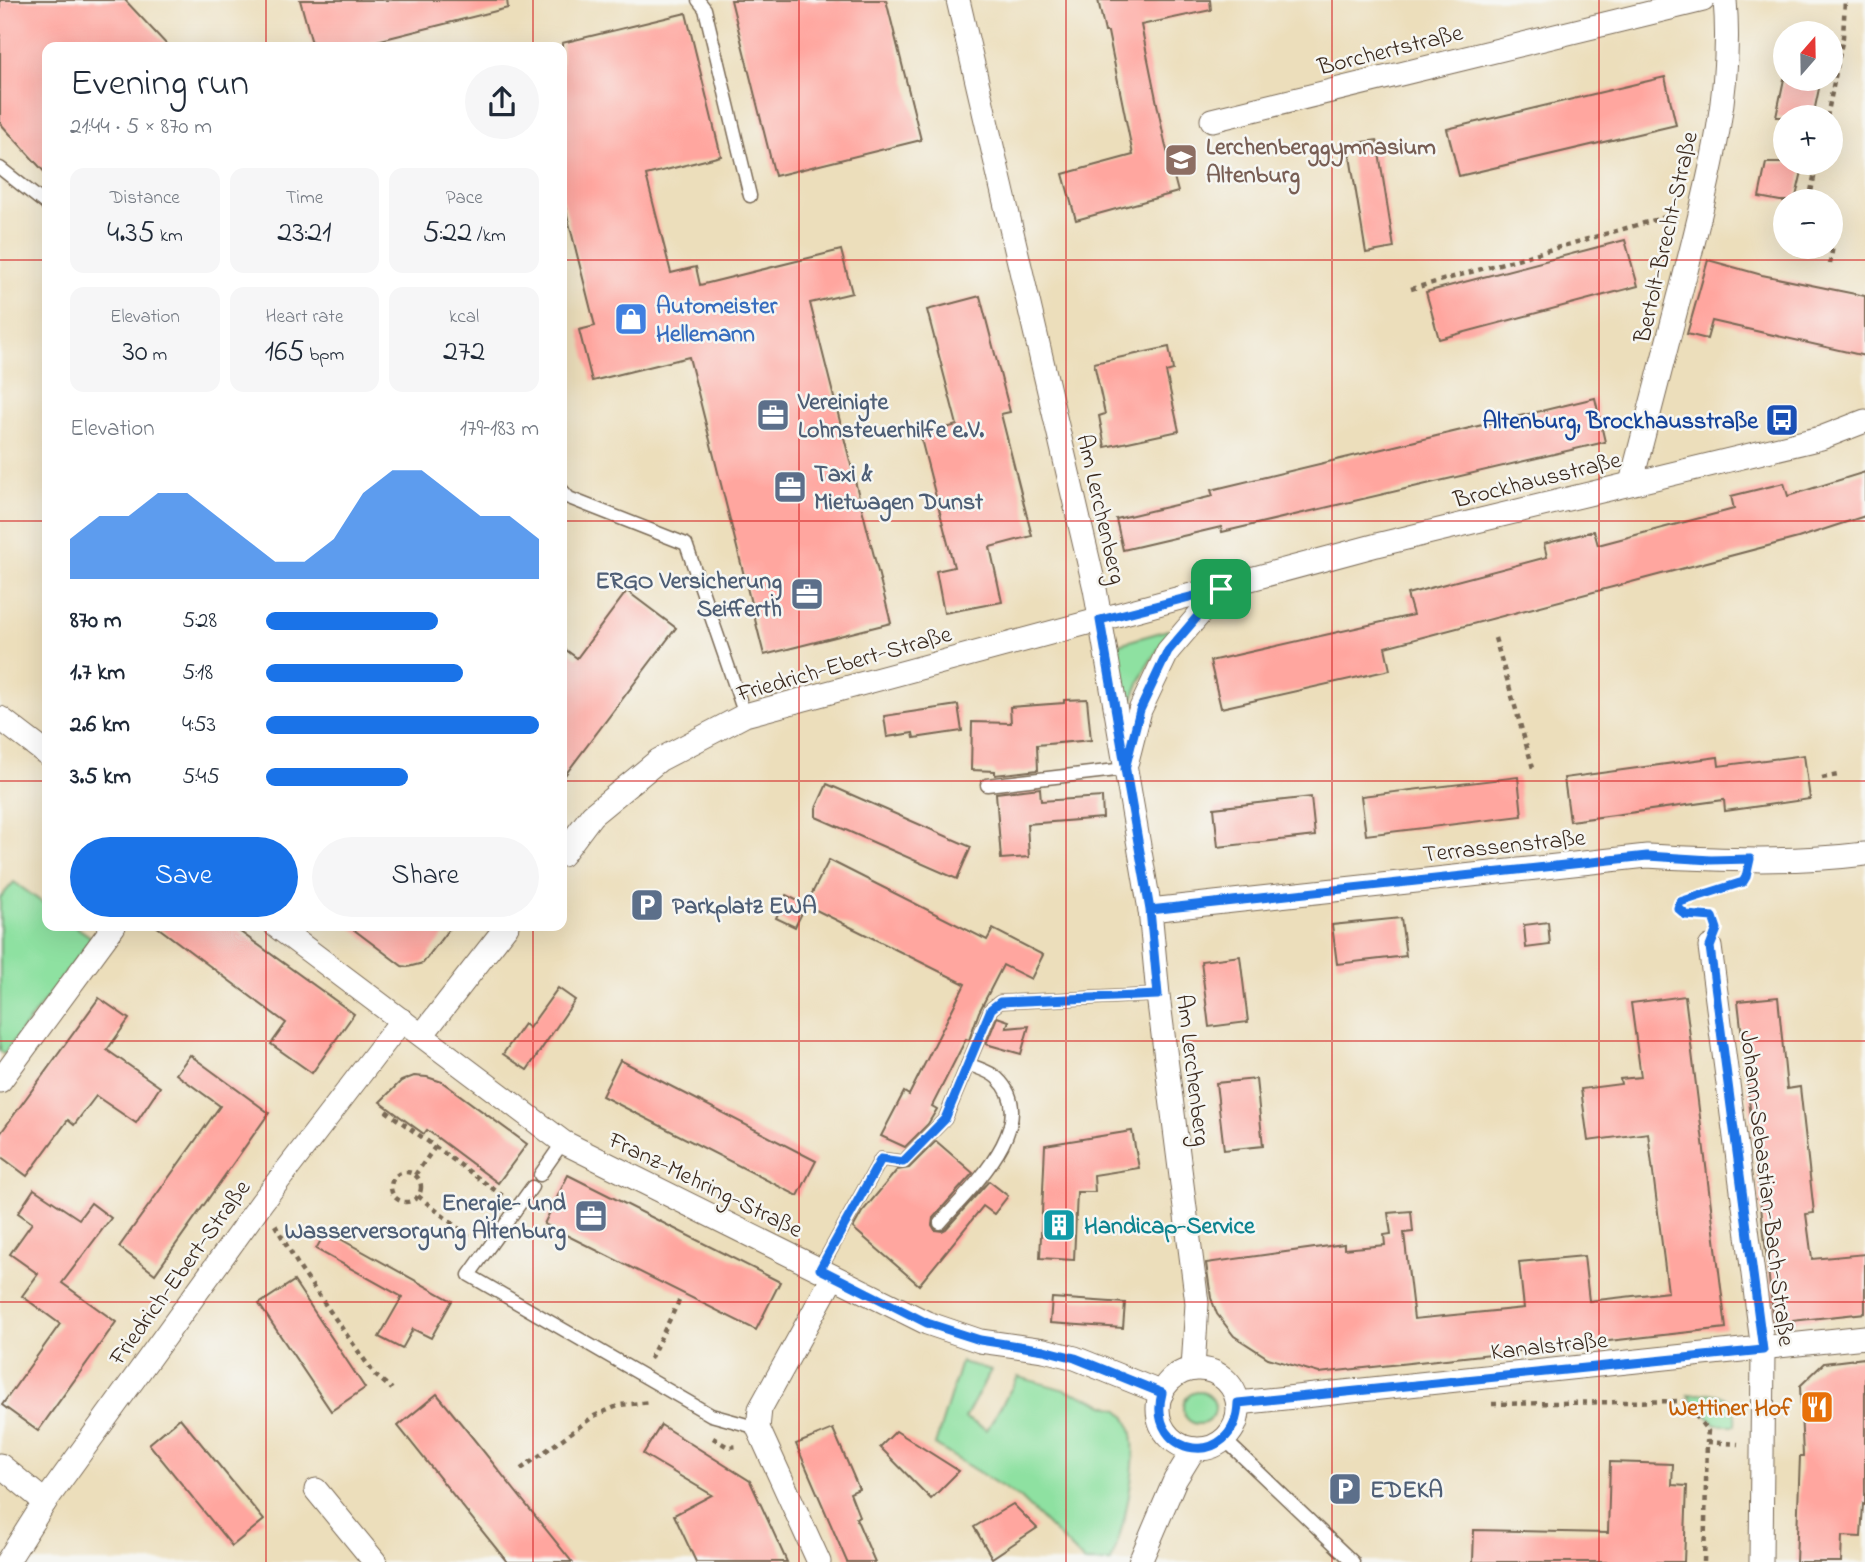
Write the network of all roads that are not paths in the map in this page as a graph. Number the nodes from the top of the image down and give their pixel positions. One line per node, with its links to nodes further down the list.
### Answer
1 (698, 0): 7 (lane)
2 (958, 0): 13 (street, Am Lerchenberg)
3 (1703, 0): 5 (street, Borchertstraße)
4 (1725, 0): 10 (street, Bertolt-Brecht-Straße)
5 (1212, 120)
6 (0, 168): 8 (lane)
7 (751, 196)
8 (42, 201)
9 (1865, 421): 10 (street, Brockhausstraße)
10 (1631, 483): 12 (street, Brockhausstraße)
11 (567, 496): 14 (lane)
12 (1221, 589): 13 (street, Brockhausstraße); 17 (street)
13 (1100, 620): 14 (street, Friedrich-Ebert-Straße); 17 (street, Am Lerchenberg)
14 (744, 715): 19 (street, Friedrich-Ebert-Straße)
15 (0, 718): 16 (street)
16 (42, 750)
17 (1125, 769): 18 (lane); 21 (street, Am Lerchenberg)
18 (987, 785)
19 (567, 848)
20 (1865, 854): 21 (street, Terrassenstraße)
21 (1150, 910): 26 (street, Am Lerchenberg)
22 (110, 931): 30 (street)
23 (283, 931): 27 (street, Franz-Mehring-Straße)
24 (503, 931): 28 (street)
25 (1710, 947): 37 (street, Johann-Sebastian-Bach-Straße)
26 (1158, 995): 29 (lane); 38 (street, Am Lerchenberg)
27 (402, 1020): 28 (street, Franz-Mehring-Straße); 46 (street, Friedrich-Ebert-Straße)
28 (422, 1035): 31 (street, Franz-Mehring-Straße)
29 (968, 1064): 34 (lane); 35 (lane)
30 (0, 1081)
31 (564, 1142): 32 (lane); 35 (street, Franz-Mehring-Straße)
32 (540, 1175)
33 (531, 1187): 41 (lane)
34 (940, 1223)
35 (827, 1273): 39 (street, Franz-Mehring-Straße); 41 (street)
36 (1865, 1338): 37 (street, Kanalstraße)
37 (1763, 1350): 40 (street, Kanalstraße); 52 (street, Johann-Sebastian-Bach-Straße)
38 (1193, 1369): 39 (street); 40 (street)
39 (1162, 1393): 43 (street)
40 (1238, 1403): 42 (street)
41 (762, 1435): 49 (street)
42 (1224, 1439): 43 (street); 51 (lane)
43 (1194, 1449): 50 (street)
44 (0, 1465): 46 (street)
45 (316, 1490): 48 (street)
46 (45, 1502): 47 (street, Friedrich-Ebert-Straße)
47 (7, 1562)
48 (374, 1562)
49 (819, 1562)
50 (1140, 1562)
51 (1353, 1562)
52 (1761, 1562)

